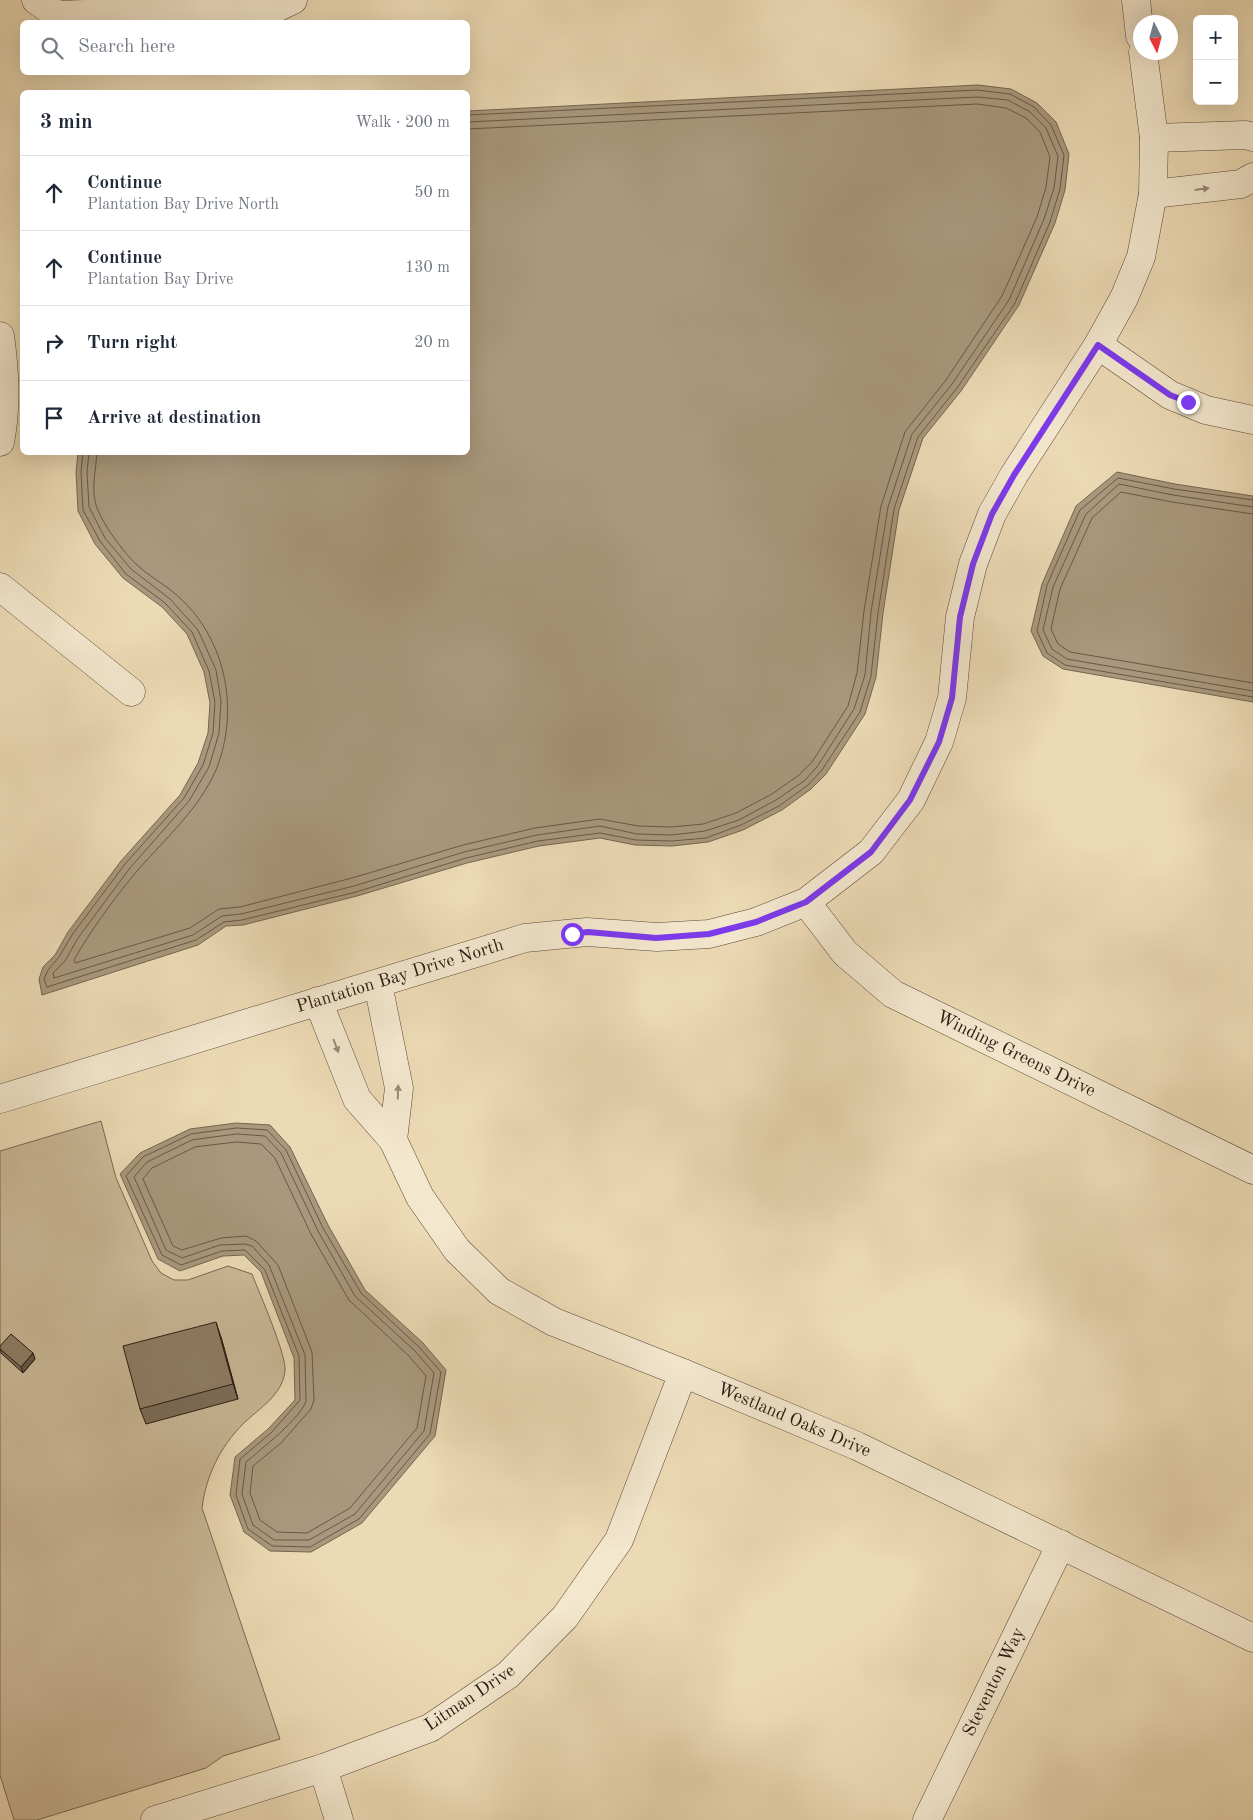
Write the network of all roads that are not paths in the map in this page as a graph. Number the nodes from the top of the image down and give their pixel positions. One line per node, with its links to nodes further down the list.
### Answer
1 (36, 0): 2 (street)
2 (293, 0)
3 (1136, 0): 4 (street)
4 (1138, 15)
5 (1144, 60): 7 (street, Plantation Bay Drive North)
6 (1253, 137): 7 (street)
7 (1154, 138): 9 (street, Plantation Bay Drive North)
8 (1253, 176): 9 (street, one-way to 8)
9 (1153, 194): 11 (street, Plantation Bay Drive North)
10 (0, 336): 13 (street)
11 (1098, 345): 12 (street); 16 (street, Plantation Bay Drive North)
12 (1253, 420)
13 (0, 442)
14 (0, 588): 15 (street)
15 (131, 692)
16 (806, 902): 17 (street, Plantation Bay Drive North); 21 (street, Winding Greens Drive)
17 (378, 984): 18 (street, Plantation Bay Drive North); 20 (street, one-way to 17)
18 (318, 1001): 19 (street, Plantation Bay Drive North); 20 (street, Westland Oaks Drive, one-way to 20)
19 (0, 1099)
20 (393, 1140): 22 (street, Westland Oaks Drive)
21 (1253, 1170)
22 (683, 1373): 23 (street, Westland Oaks Drive); 25 (street, Litman Drive)
23 (1060, 1544): 24 (street, Westland Oaks Drive); 28 (street, Steventon Way)
24 (1253, 1638)
25 (323, 1768): 26 (street, Litman Drive); 27 (street)
26 (155, 1820)
27 (339, 1820)
28 (927, 1820)

